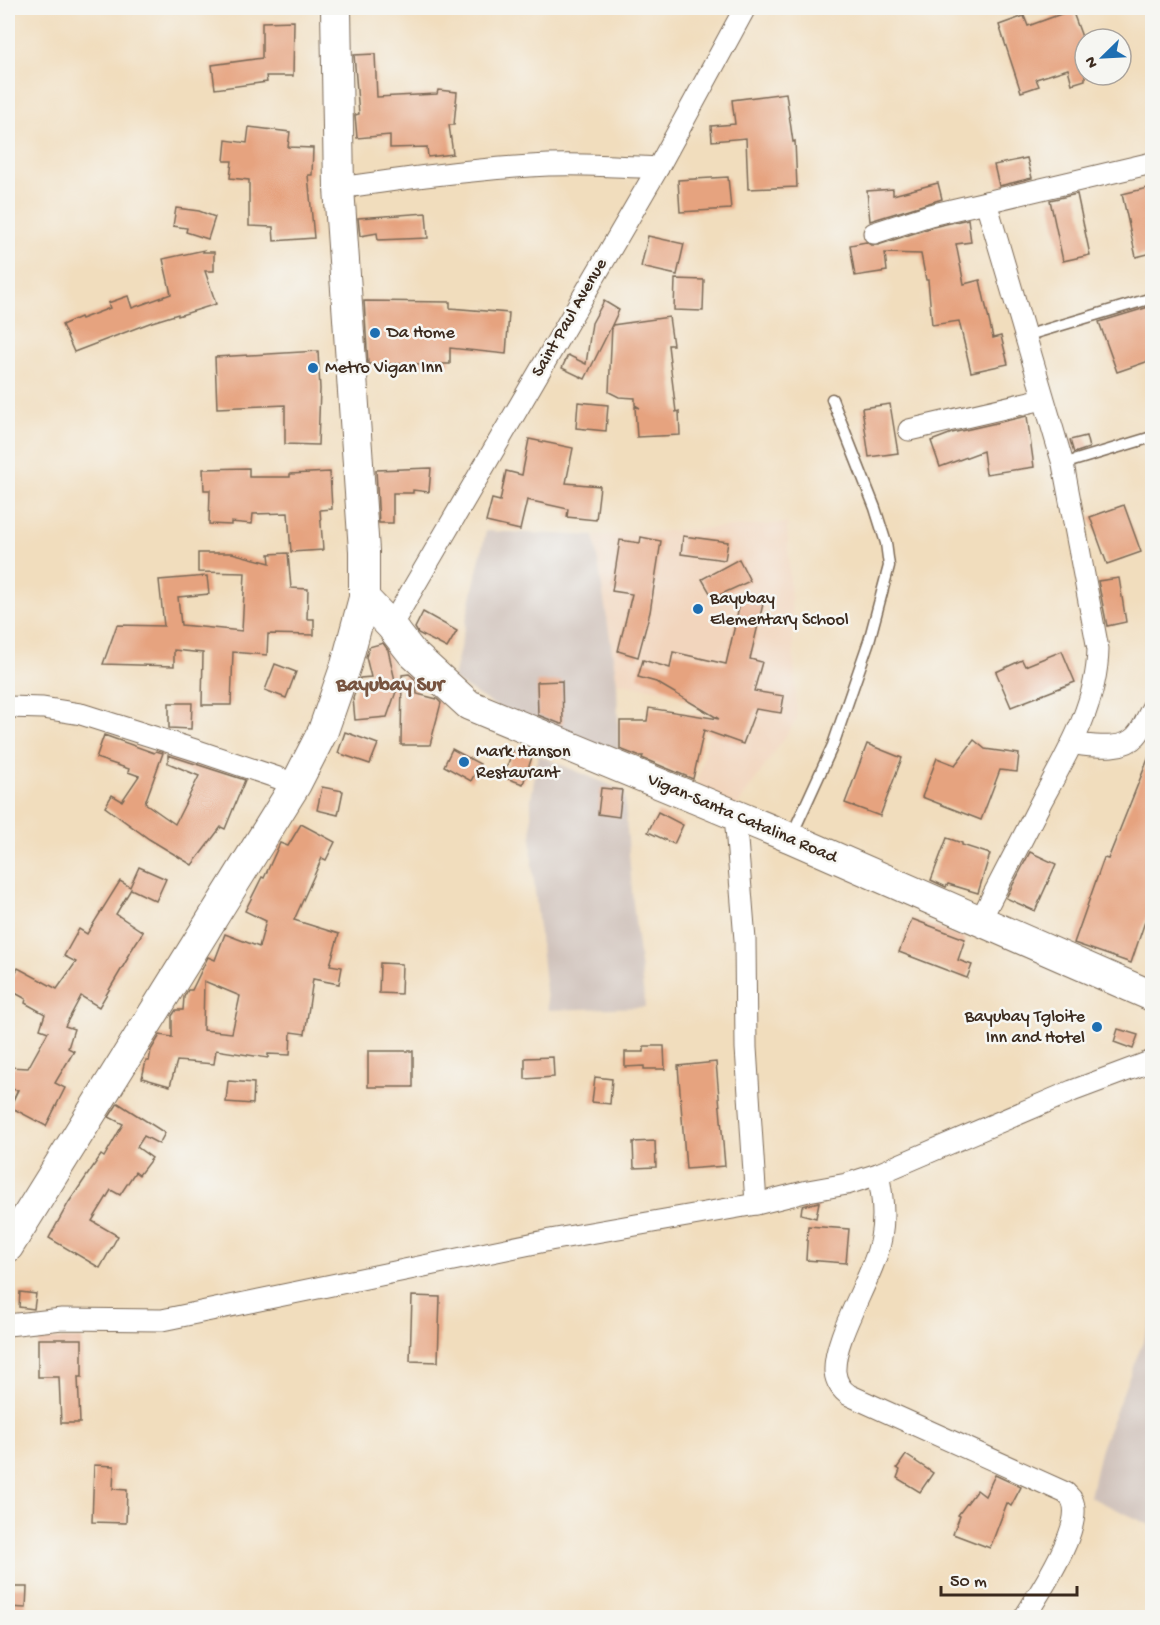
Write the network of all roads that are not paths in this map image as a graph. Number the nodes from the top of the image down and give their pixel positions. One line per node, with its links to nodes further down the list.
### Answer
1 (336, 8): 5 (main road)
2 (745, 8): 4 (street, Saint Paul Avenue)
3 (1152, 163): 6 (street)
4 (658, 168): 5 (street); 16 (street, Saint Paul Avenue)
5 (339, 188): 15 (main road)
6 (986, 201): 7 (street); 9 (street)
7 (874, 233)
8 (1152, 298): 9 (lane)
9 (1025, 336): 11 (street)
10 (832, 399): 22 (lane)
11 (1043, 399): 12 (street); 14 (street)
12 (909, 430)
13 (1152, 437): 14 (lane)
14 (1064, 464): 19 (street)
15 (364, 598): 16 (main road, Vigan-Santa Catalina Road); 20 (main road)
16 (391, 626): 21 (main road, Vigan-Santa Catalina Road)
17 (8, 707): 20 (street)
18 (1152, 708): 19 (street)
19 (1072, 744): 23 (street)
20 (296, 784): 28 (main road)
21 (735, 815): 22 (main road, Vigan-Santa Catalina Road); 27 (street)
22 (791, 838): 23 (main road, Vigan-Santa Catalina Road)
23 (980, 921): 24 (main road, Vigan-Santa Catalina Road)
24 (1152, 996)
25 (1152, 1061): 26 (street)
26 (878, 1174): 27 (street); 30 (street)
27 (756, 1204): 29 (street)
28 (8, 1247)
29 (8, 1325)
30 (1024, 1617)

